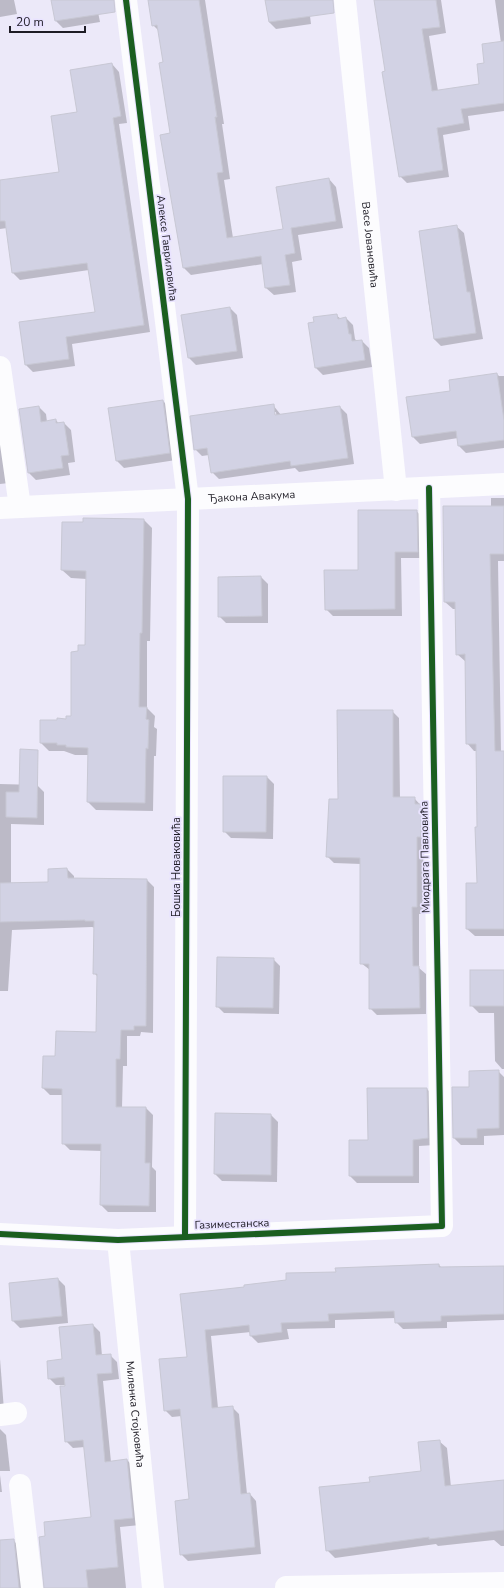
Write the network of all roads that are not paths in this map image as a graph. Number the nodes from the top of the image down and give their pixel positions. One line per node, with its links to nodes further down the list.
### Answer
1 (126, 0): 7 (street, Алексе Гавриловића)
2 (346, 0): 6 (street, Васе Јовановића)
3 (0, 367): 8 (street)
4 (504, 484): 5 (street, Ђакона Авакума)
5 (429, 488): 6 (street, Ђакона Авакума); 9 (street, Миодрага Павловића)
6 (396, 490): 7 (street, Ђакона Авакума)
7 (188, 499): 8 (street, Ђакона Авакума); 11 (street, Бошка Новаковића)
8 (10, 507)
9 (442, 1226): 11 (street, Газиместанска)
10 (0, 1234): 12 (street, Газиместанска)
11 (184, 1236): 12 (street, Газиместанска)
12 (118, 1240): 17 (street, Миленка Стојковића)
13 (20, 1485): 16 (street)
14 (504, 1583): 15 (street)
15 (286, 1587)
16 (32, 1588)
17 (153, 1588)

